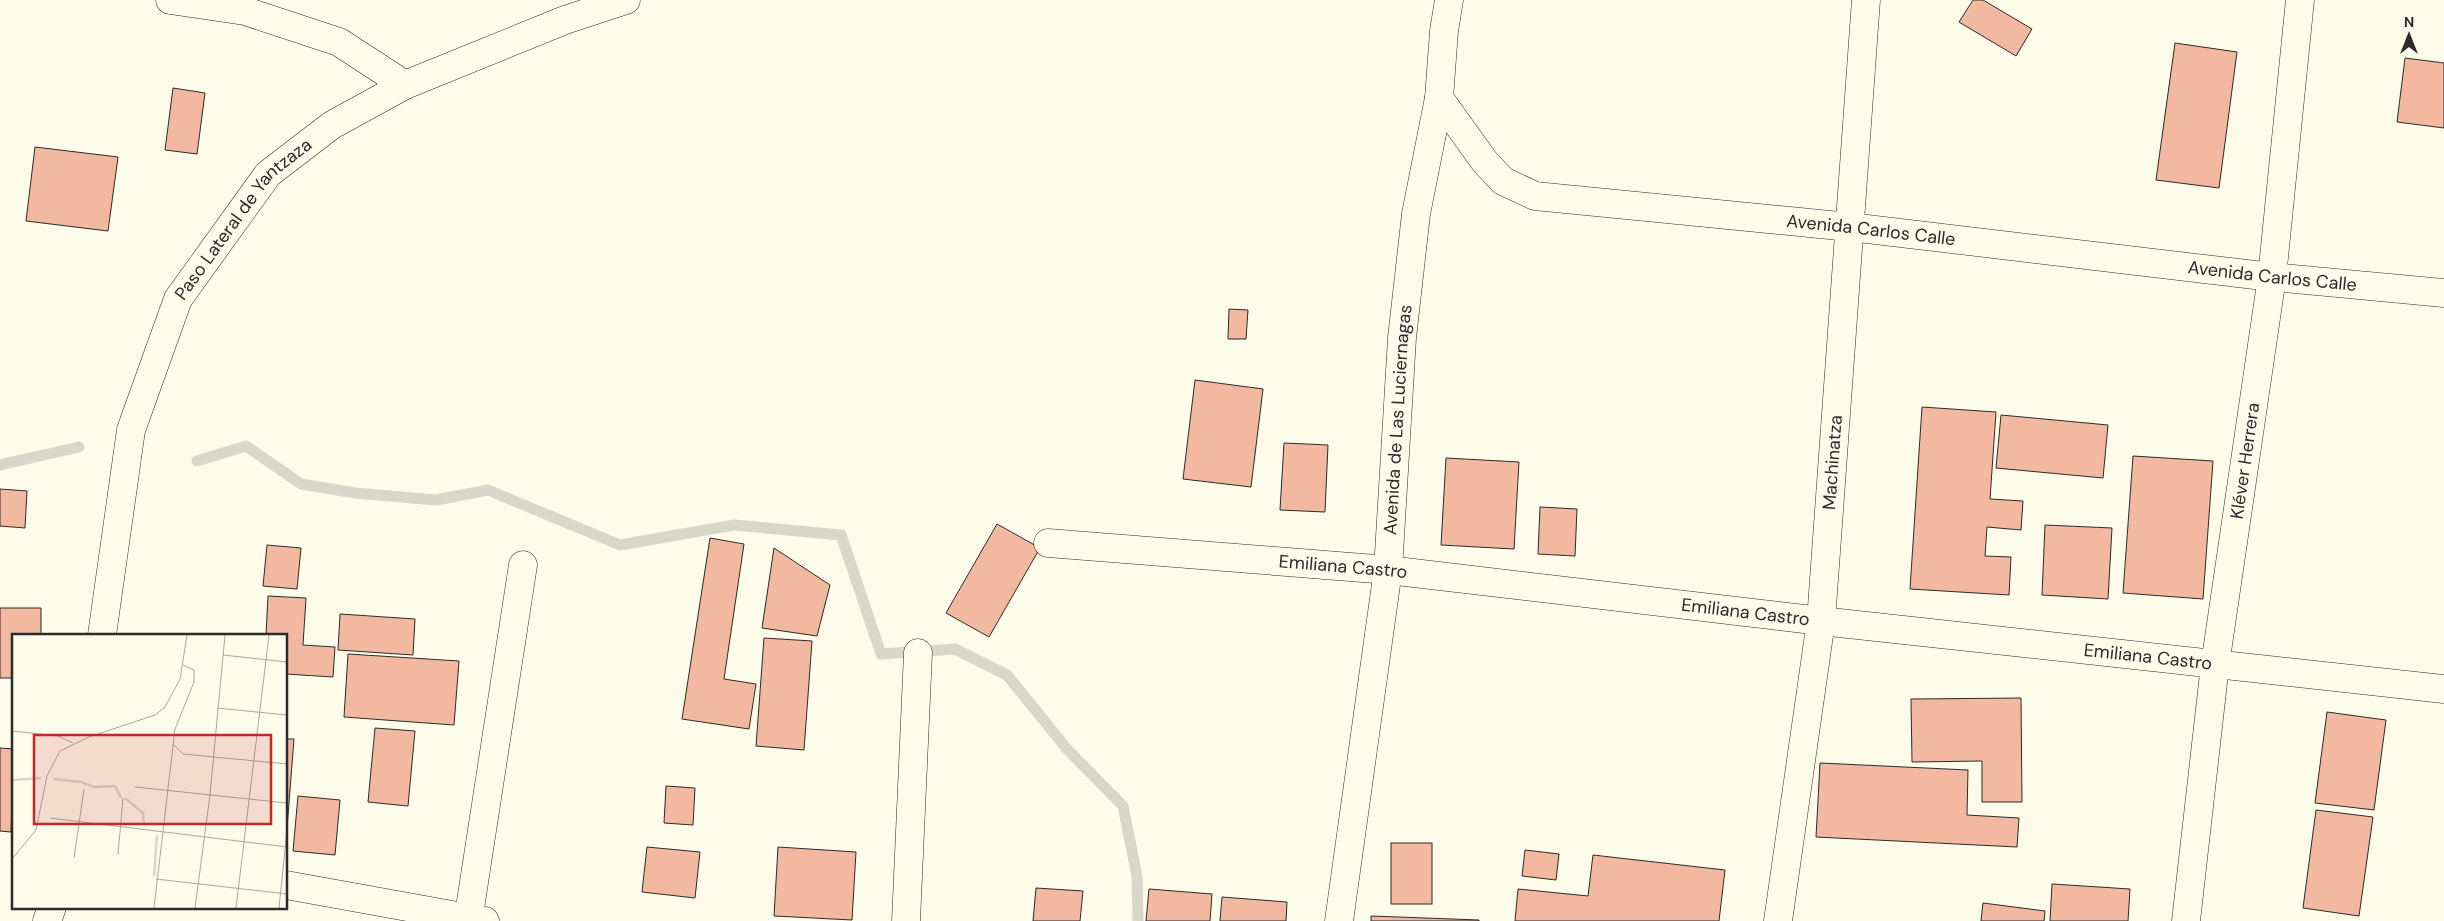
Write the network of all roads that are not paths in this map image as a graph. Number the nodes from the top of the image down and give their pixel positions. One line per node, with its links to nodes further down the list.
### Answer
1 (170, 0): 6 (main road)
2 (626, 0): 6 (main road, Paso Lateral de Yantzaza)
3 (1449, 0): 7 (main road)
4 (1866, 0): 8 (main road, Machinatza)
5 (2300, 0): 9 (main road, Kléver Herrera)
6 (405, 85): 15 (main road, Paso Lateral de Yantzaza)
7 (1439, 98): 8 (main road, Avenida Carlos Calle); 13 (main road, Avenida de Las Luciernagas)
8 (1850, 227): 9 (main road, Avenida Carlos Calle); 14 (main road, Machinatza)
9 (2272, 277): 10 (main road, Avenida Carlos Calle); 17 (main road, Kléver Herrera)
10 (2444, 293)
11 (1048, 544): 13 (main road, Emiliana Castro)
12 (523, 565): 21 (main road)
13 (1388, 570): 14 (main road, Emiliana Castro); 24 (main road, Avenida de Las Luciernagas)
14 (1821, 621): 17 (main road, Emiliana Castro); 25 (main road, Machinatza)
15 (102, 634)
16 (918, 653): 23 (main road)
17 (2215, 665): 18 (main road, Emiliana Castro); 26 (main road, Kléver Herrera)
18 (2444, 689)
19 (288, 885): 21 (main road)
20 (52, 908): 22 (main road)
21 (474, 920)
22 (47, 921)
23 (906, 921)
24 (1339, 921)
25 (1778, 921)
26 (2186, 921)

